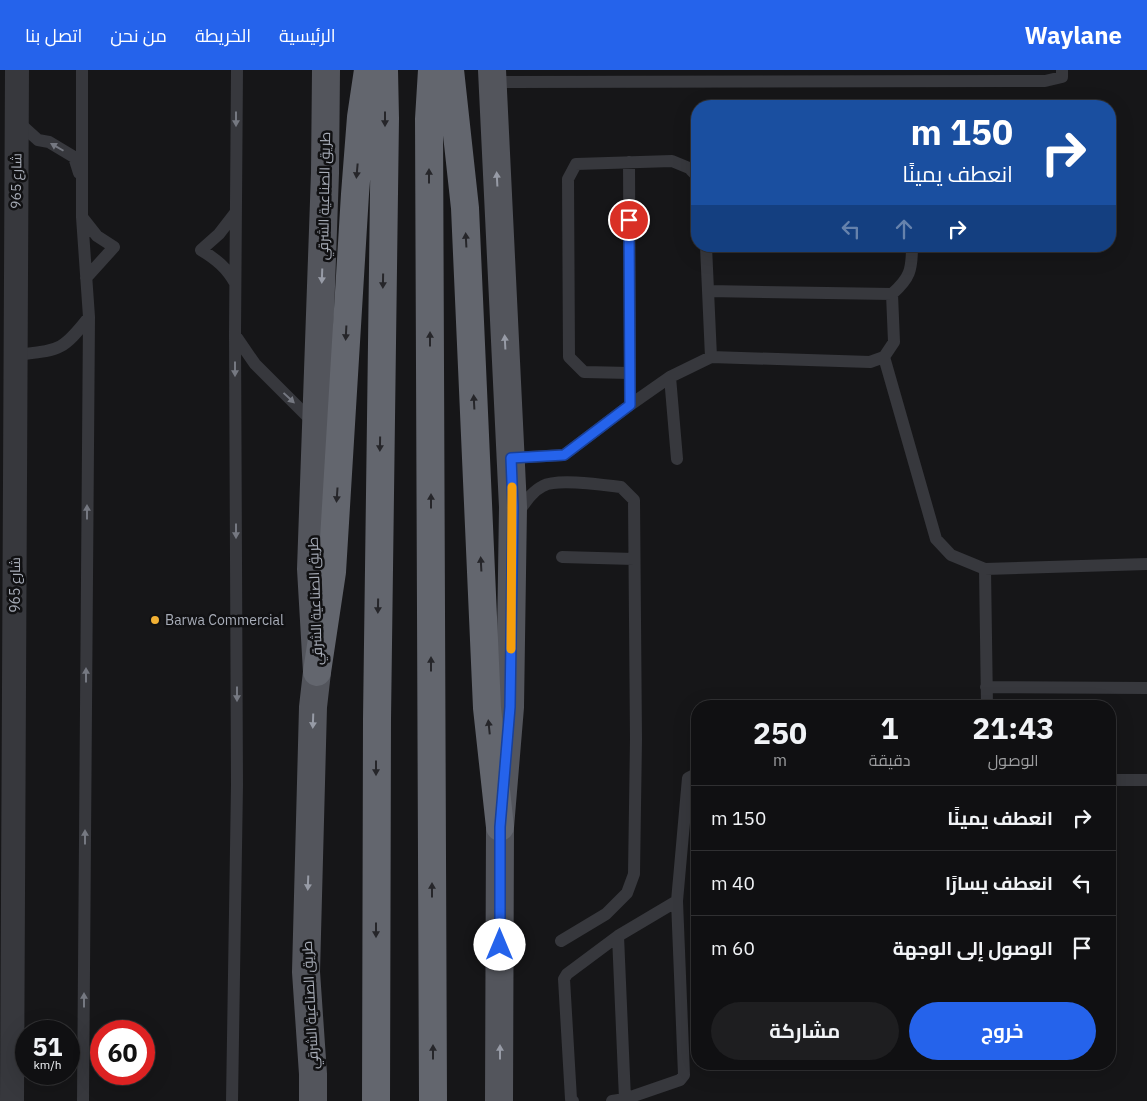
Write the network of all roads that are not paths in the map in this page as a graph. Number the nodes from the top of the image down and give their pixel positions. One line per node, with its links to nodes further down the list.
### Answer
1 (17, 70): 12 (street, شارع 965)
2 (82, 70): 15 (lane)
3 (236, 70): 16 (lane, one-way to 16)
4 (326, 70): 33 (main road, طريق الصناعية الشرقي, one-way to 33)
5 (368, 70): 41 (highway, one-way to 41)
6 (384, 70): 57 (highway, one-way to 57)
7 (432, 70): 58 (highway, one-way to 7)
8 (450, 70): 48 (highway, one-way to 8)
9 (1062, 70): 11 (lane)
10 (492, 76): 11 (lane); 34 (main road, one-way to 10)
11 (574, 76)
12 (17, 121): 15 (lane, one-way to 12); 20 (street, شارع 965)
13 (629, 162): 14 (lane); 30 (lane); 30 (lane)
14 (691, 170)
15 (83, 184): 17 (lane)
16 (236, 212): 22 (lane); 22 (lane)
17 (82, 218): 21 (lane); 21 (lane)
18 (706, 252): 23 (lane)
19 (912, 252): 24 (lane)
20 (8, 278): 27 (street, شارع 965)
21 (86, 278): 25 (lane)
22 (236, 285): 26 (lane)
23 (708, 291): 24 (lane); 28 (lane)
24 (892, 294): 29 (lane)
25 (89, 317): 27 (lane); 54 (lane, one-way to 25)
26 (235, 335): 33 (lane, one-way to 33); 55 (lane, one-way to 55)
27 (16, 355): 53 (street, شارع 965)
28 (711, 357): 29 (lane); 31 (lane)
29 (884, 357): 40 (lane)
30 (630, 373): 32 (lane)
31 (670, 377): 32 (lane); 35 (lane)
32 (630, 405): 34 (lane)
33 (317, 426): 41 (main road, طريق الصناعية الشرقي)
34 (511, 458): 36 (main road)
35 (677, 459)
36 (513, 520): 38 (lane); 48 (main road)
37 (562, 557): 38 (lane)
38 (634, 559): 51 (lane)
39 (1147, 564): 40 (lane)
40 (985, 569): 42 (lane)
41 (317, 672): 56 (main road, طريق الصناعية الشرقي, one-way to 56)
42 (986, 688): 43 (lane); 44 (lane)
43 (1147, 688)
44 (987, 700)
45 (691, 777): 49 (lane)
46 (1116, 780): 47 (lane)
47 (1147, 780)
48 (500, 827): 59 (main road, one-way to 48)
49 (677, 901): 50 (lane); 52 (lane)
50 (618, 936): 52 (lane); 60 (lane)
51 (561, 941)
52 (625, 1099): 61 (lane)
53 (12, 1101)
54 (83, 1101)
55 (232, 1101)
56 (313, 1101)
57 (376, 1101)
58 (433, 1101)
59 (500, 1101)
60 (573, 1101)
61 (612, 1101)

